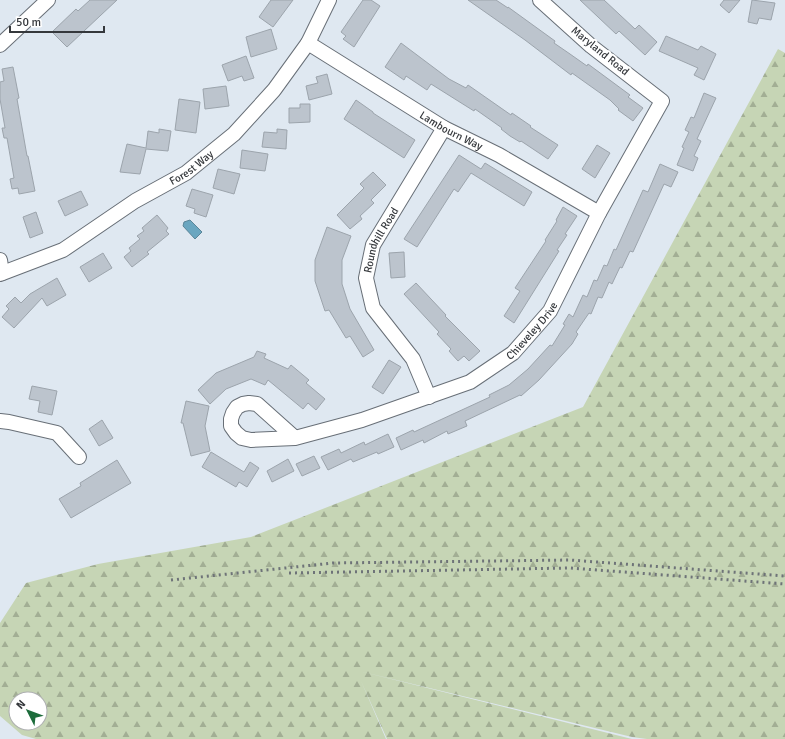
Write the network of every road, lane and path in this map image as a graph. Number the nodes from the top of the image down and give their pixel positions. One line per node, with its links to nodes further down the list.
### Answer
1 (48, 0): 5 (street)
2 (329, 0): 4 (street, Forest Way)
3 (540, 0): 6 (street, Maryland Road)
4 (308, 43): 7 (street, Lambourn Way); 9 (street, Forest Way)
5 (0, 46)
6 (662, 101): 8 (street, Chieveley Drive)
7 (444, 128): 8 (street, Lambourn Way); 10 (street, Roundhill Road)
8 (599, 212): 10 (street, Chieveley Drive)
9 (1, 269)
10 (429, 397): 12 (street, Chieveley Drive)
11 (0, 421): 13 (street)
12 (295, 438)
13 (79, 457)

